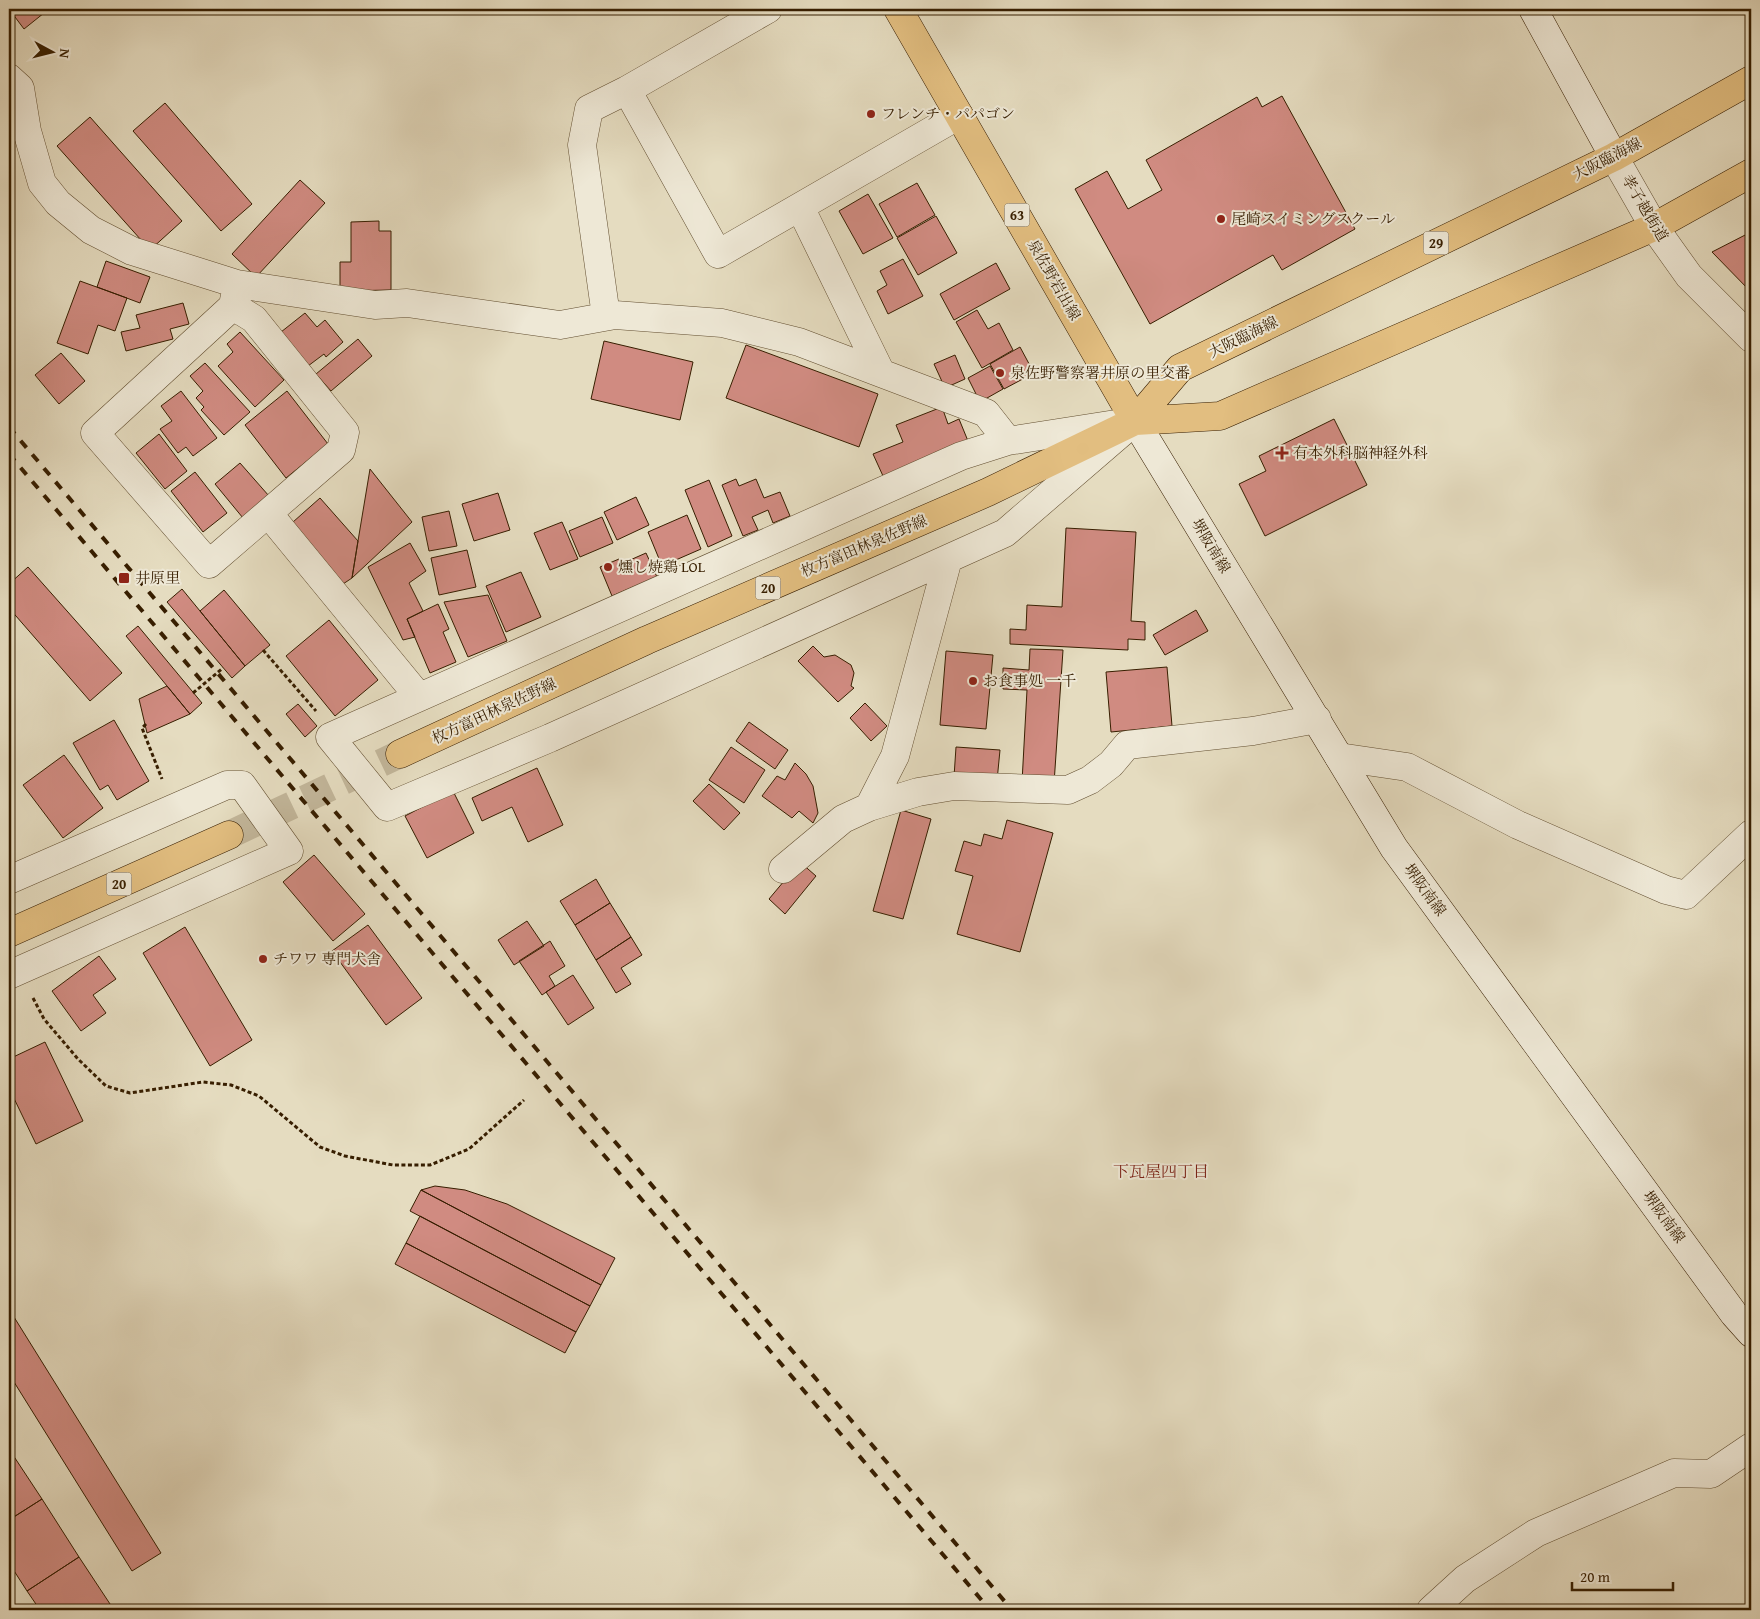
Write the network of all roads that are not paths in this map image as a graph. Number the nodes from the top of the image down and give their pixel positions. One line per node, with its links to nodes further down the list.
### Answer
1 (768, 9): 6 (street)
2 (898, 9): 7 (main road, 泉佐野岩出線 / 63)
3 (1533, 9): 8 (street, 孝子越街道)
4 (9, 78): 12 (street)
5 (1751, 80): 8 (main road, 大阪臨海線 / 29)
6 (627, 90): 10 (street); 13 (street)
7 (959, 115): 10 (street); 16 (main road, 泉佐野岩出線 / 63)
8 (1614, 157): 11 (street, 孝子越街道); 16 (main road, 大阪臨海線 / 29)
9 (1751, 173): 11 (main road)
10 (800, 207): 15 (street)
11 (1654, 227): 14 (street, 孝子越街道); 16 (main road)
12 (235, 295): 13 (street); 18 (street); 18 (street)
13 (606, 316): 15 (street)
14 (1751, 338)
15 (881, 374): 17 (street)
16 (1136, 422): 17 (street); 19 (street); 21 (street, 堺阪南線); 22 (main road, 枚方富田林泉佐野線 / 20)
17 (1008, 441): 20 (street)
18 (268, 513): 20 (street)
19 (948, 559): 20 (street); 24 (street)
20 (419, 698)
21 (1317, 719): 23 (street, 堺阪南線); 24 (street)
22 (400, 754)
23 (1340, 757): 25 (street); 31 (street, 堺阪南線)
24 (869, 807): 27 (street)
25 (1751, 834)
26 (229, 835): 29 (main road, 20)
27 (783, 869)
28 (9, 880): 30 (street)
29 (9, 933)
30 (14, 973)
31 (1751, 1333)
32 (1751, 1447): 33 (street)
33 (1432, 1610)

